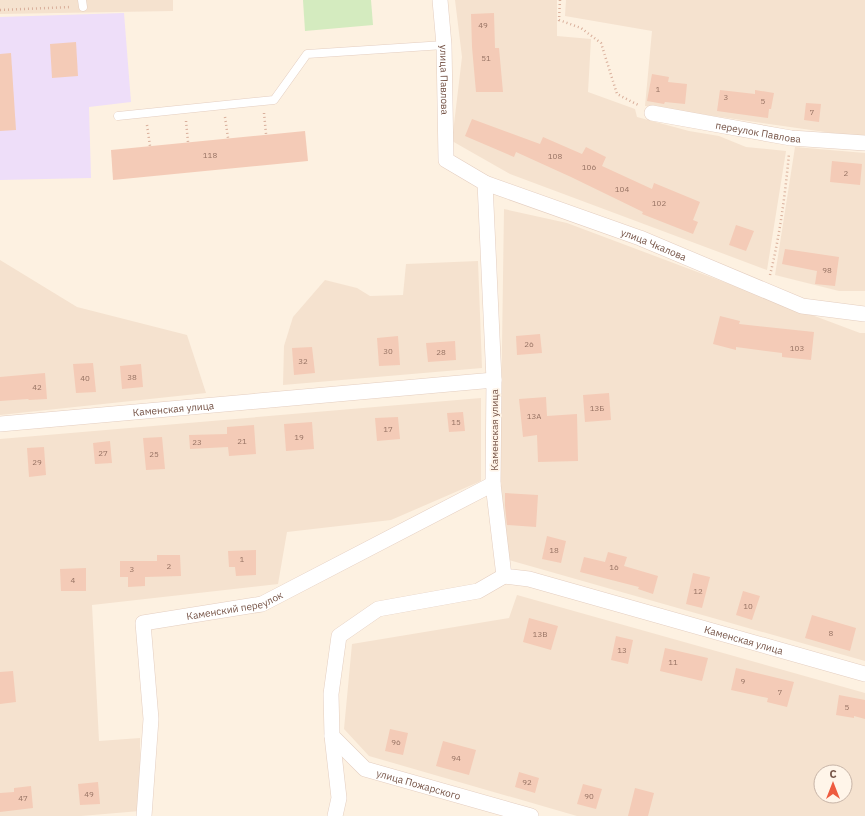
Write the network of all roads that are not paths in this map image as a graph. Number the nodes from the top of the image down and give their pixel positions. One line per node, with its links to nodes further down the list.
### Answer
1 (440, 0): 2 (street, улица Павлова)
2 (444, 45): 4 (lane); 6 (street, улица Павлова)
3 (652, 113): 5 (street, переулок Павлова)
4 (118, 116)
5 (865, 143)
6 (446, 160): 7 (street, улица Чкалова)
7 (485, 183): 8 (street, улица Чкалова); 9 (street)
8 (865, 314)
9 (494, 380): 10 (street, Каменская улица); 11 (street, Каменская улица)
10 (0, 424)
11 (493, 484): 12 (street, Каменская улица); 15 (street, Каменский переулок)
12 (504, 576): 13 (street, Каменская улица); 14 (street)
13 (865, 674)
14 (332, 736): 16 (street); 17 (street, улица Пожарского)
15 (144, 816)
16 (335, 816)
17 (531, 816)

